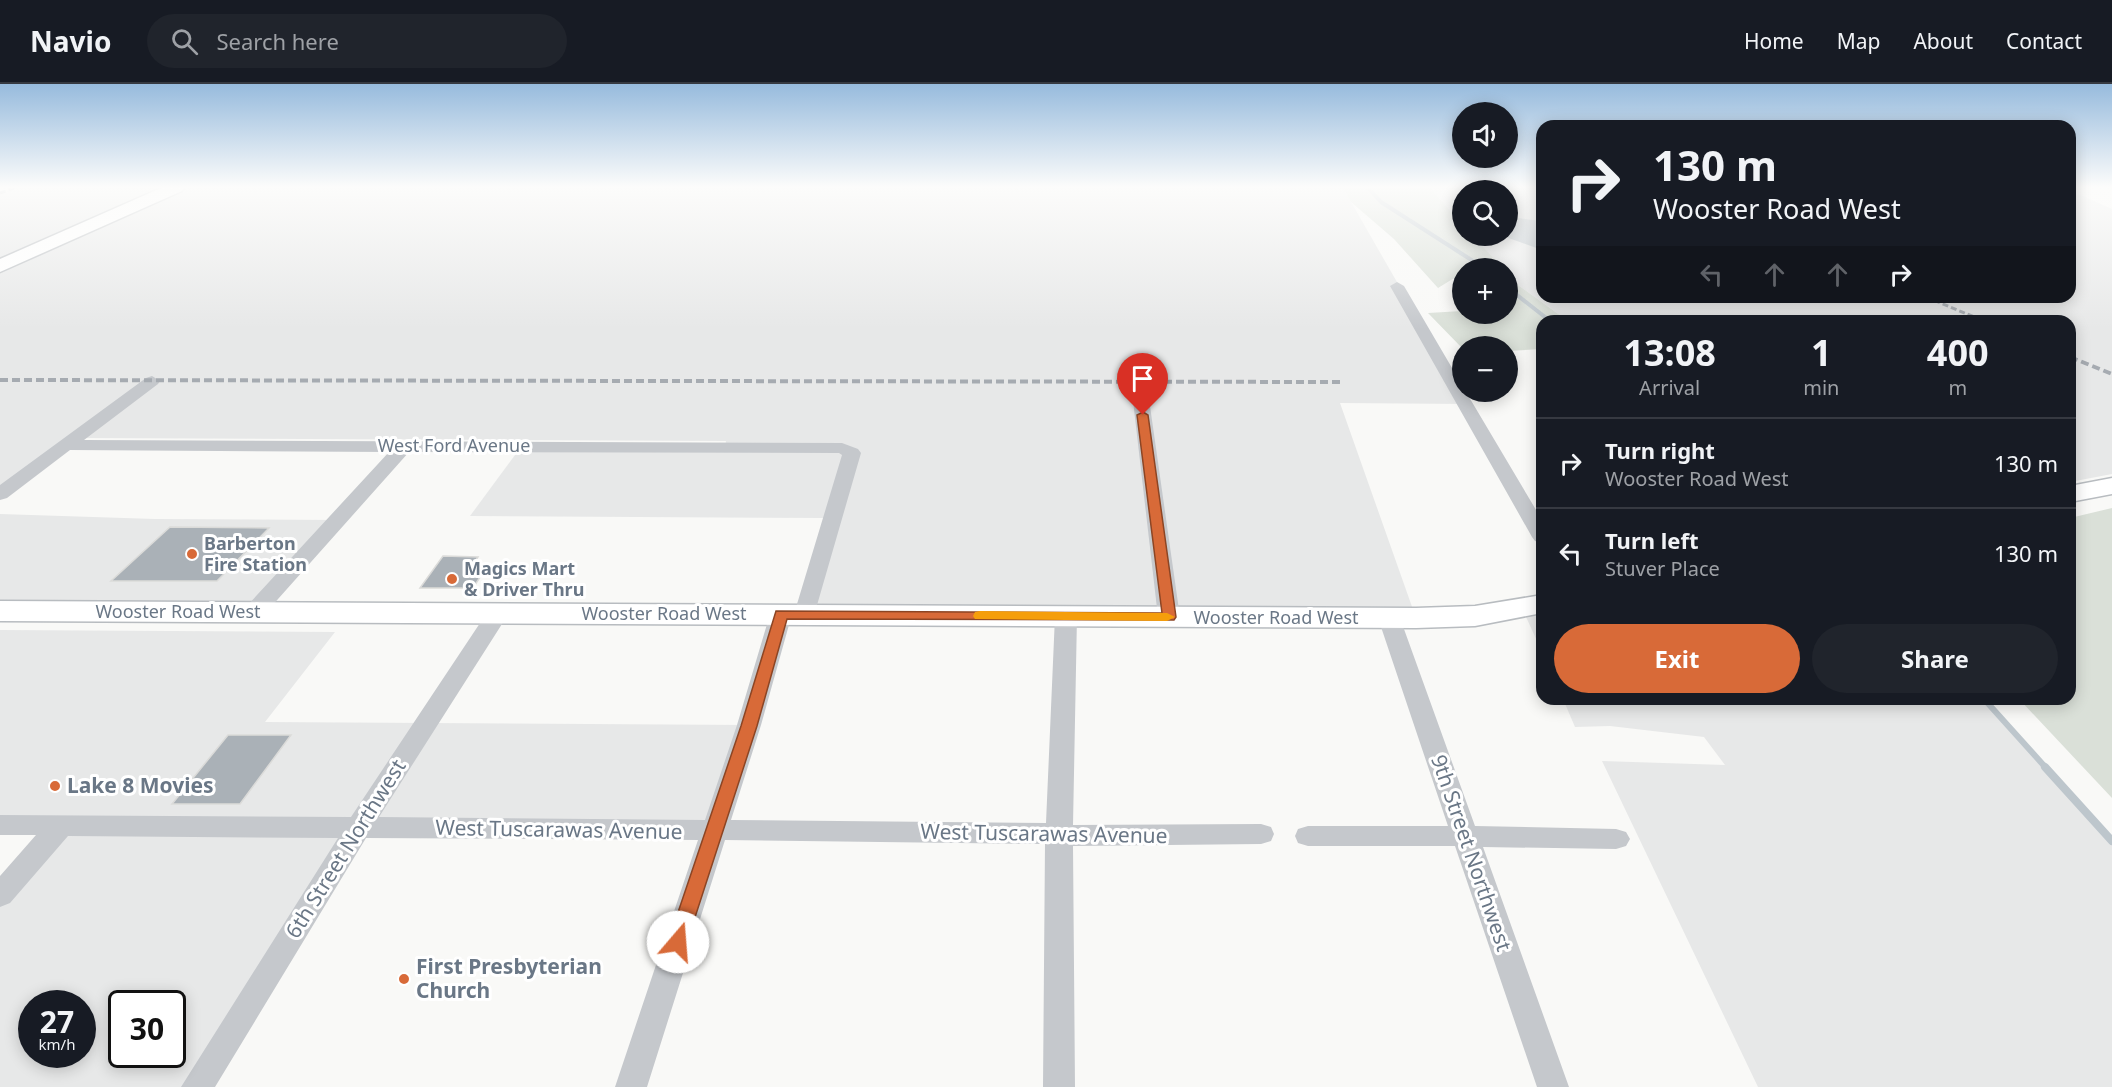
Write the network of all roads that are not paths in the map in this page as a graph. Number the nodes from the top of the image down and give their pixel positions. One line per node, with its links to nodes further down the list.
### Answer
1 (70, 235): 2 (main road)
2 (0, 266)
3 (1397, 286): 11 (street)
4 (152, 381): 6 (street)
5 (1140, 392): 18 (street)
6 (67, 445): 7 (street, West Ford Avenue); 10 (street)
7 (404, 446): 14 (street); 16 (street, West Ford Avenue)
8 (2112, 486): 9 (main road)
9 (2076, 493)
10 (0, 494)
11 (1536, 527)
12 (1536, 605): 19 (main road, Wooster Road West)
13 (0, 611): 14 (main road, Wooster Road West)
14 (254, 612): 15 (main road, Wooster Road West)
15 (498, 613): 16 (main road, Wooster Road West); 22 (street, 6th Street Northwest)
16 (793, 614): 17 (main road, Wooster Road West); 23 (street)
17 (1065, 616): 18 (main road, Wooster Road West); 25 (street)
18 (1169, 617): 19 (main road, Wooster Road West)
19 (1389, 618): 27 (street, 9th Street Northwest)
20 (0, 825): 21 (street, West Tuscarawas Avenue)
21 (61, 826): 22 (street, West Tuscarawas Avenue); 29 (street)
22 (358, 828): 23 (street, West Tuscarawas Avenue); 30 (street, 6th Street Northwest)
23 (713, 832): 25 (street, West Tuscarawas Avenue); 31 (street)
24 (1261, 834): 25 (street, West Tuscarawas Avenue)
25 (1059, 835): 32 (street)
26 (1308, 836): 27 (street)
27 (1465, 836): 28 (street); 33 (street, 9th Street Northwest)
28 (1616, 839)
29 (0, 895)
30 (197, 1087)
31 (631, 1087)
32 (1059, 1087)
33 (1553, 1087)

